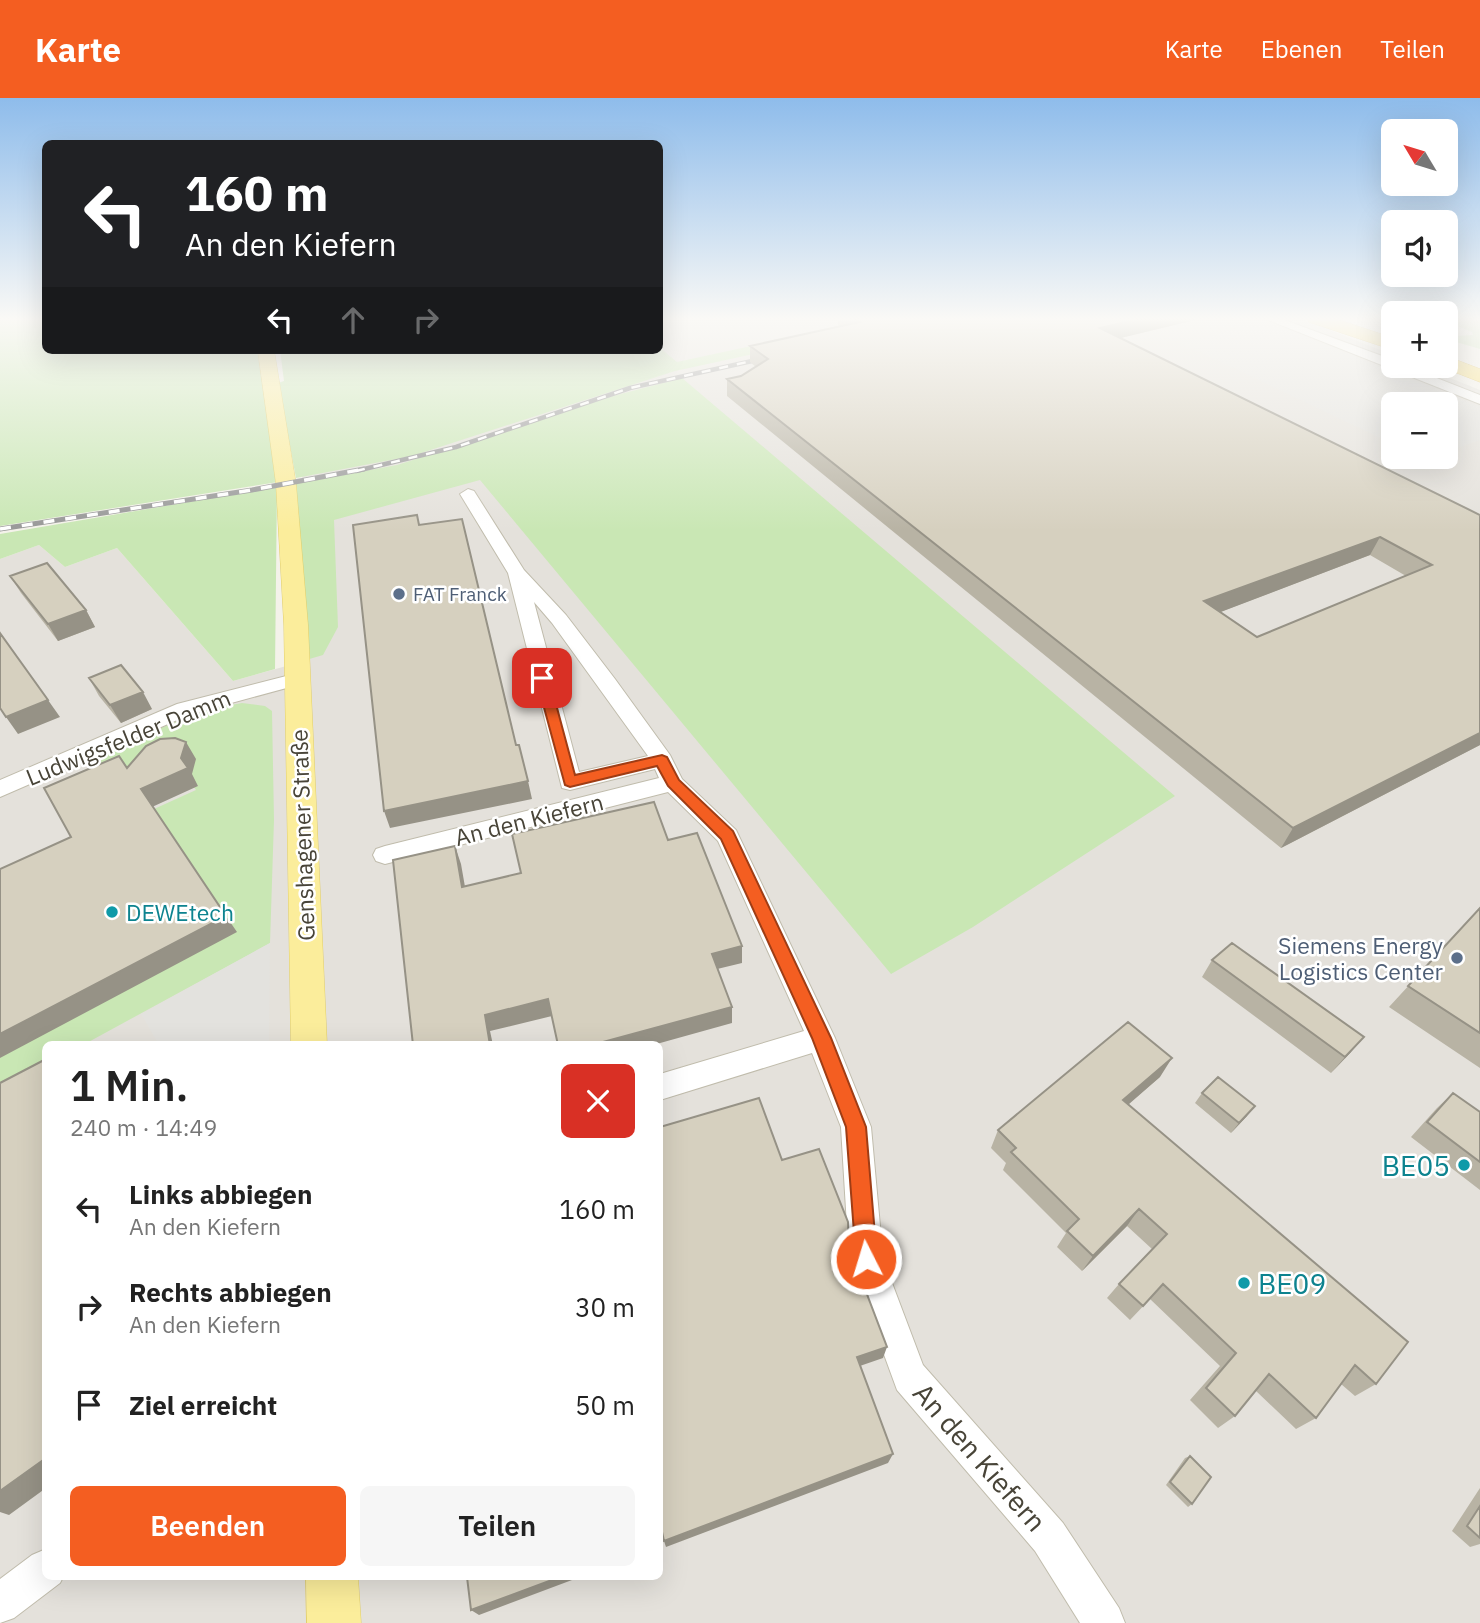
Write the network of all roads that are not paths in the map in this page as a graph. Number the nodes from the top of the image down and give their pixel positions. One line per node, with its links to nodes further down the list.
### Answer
1 (272, 389): 8 (main road, Genshagener Straße)
2 (1453, 389): 3 (street)
3 (1480, 400)
4 (468, 494): 5 (street, An den Kiefern)
5 (517, 573): 6 (street, An den Kiefern); 7 (street, An den Kiefern)
6 (559, 618): 7 (street); 9 (street, An den Kiefern)
7 (529, 626): 9 (street, An den Kiefern)
8 (298, 679): 10 (street, Ludwigsfelder Damm); 13 (main road, Genshagener Straße)
9 (667, 771): 11 (street, An den Kiefern); 12 (street, An den Kiefern)
10 (0, 789)
11 (385, 855)
12 (821, 1038): 14 (street); 19 (street, An den Kiefern)
13 (309, 1041)
14 (663, 1086)
15 (42, 1572): 17 (street)
16 (332, 1580): 18 (main road)
17 (0, 1604)
18 (334, 1623)
19 (1104, 1623)

